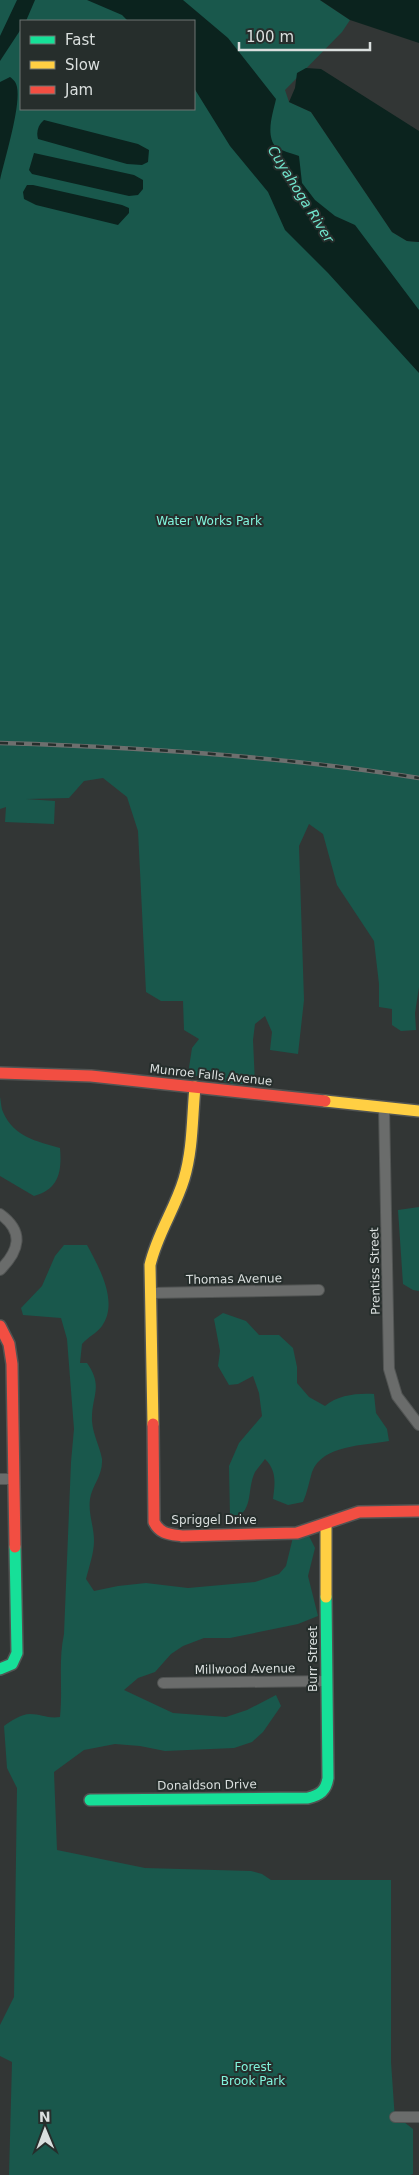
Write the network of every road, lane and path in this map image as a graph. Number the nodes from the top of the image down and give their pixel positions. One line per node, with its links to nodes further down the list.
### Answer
1 (0, 1073): 2 (street, Munroe Falls Avenue)
2 (195, 1087): 3 (street, Munroe Falls Avenue); 8 (street)
3 (384, 1107): 4 (street, Munroe Falls Avenue); 10 (street, Prentiss Street)
4 (419, 1111)
5 (0, 1214): 6 (street)
6 (0, 1270)
7 (319, 1290): 8 (street, Thomas Avenue)
8 (151, 1293): 14 (street, Spriggel Drive)
9 (0, 1326): 11 (street)
10 (419, 1425)
11 (14, 1479): 12 (street); 15 (street)
12 (0, 1480)
13 (419, 1511): 14 (street, Spriggel Drive)
14 (326, 1524): 16 (street, Burr Street)
15 (0, 1669)
16 (327, 1681): 17 (street, Millwood Avenue); 18 (street, Burr Street)
17 (163, 1683)
18 (324, 1793): 19 (street, Donaldson Drive)
19 (90, 1800)
20 (395, 2117): 21 (street)
21 (419, 2117)

